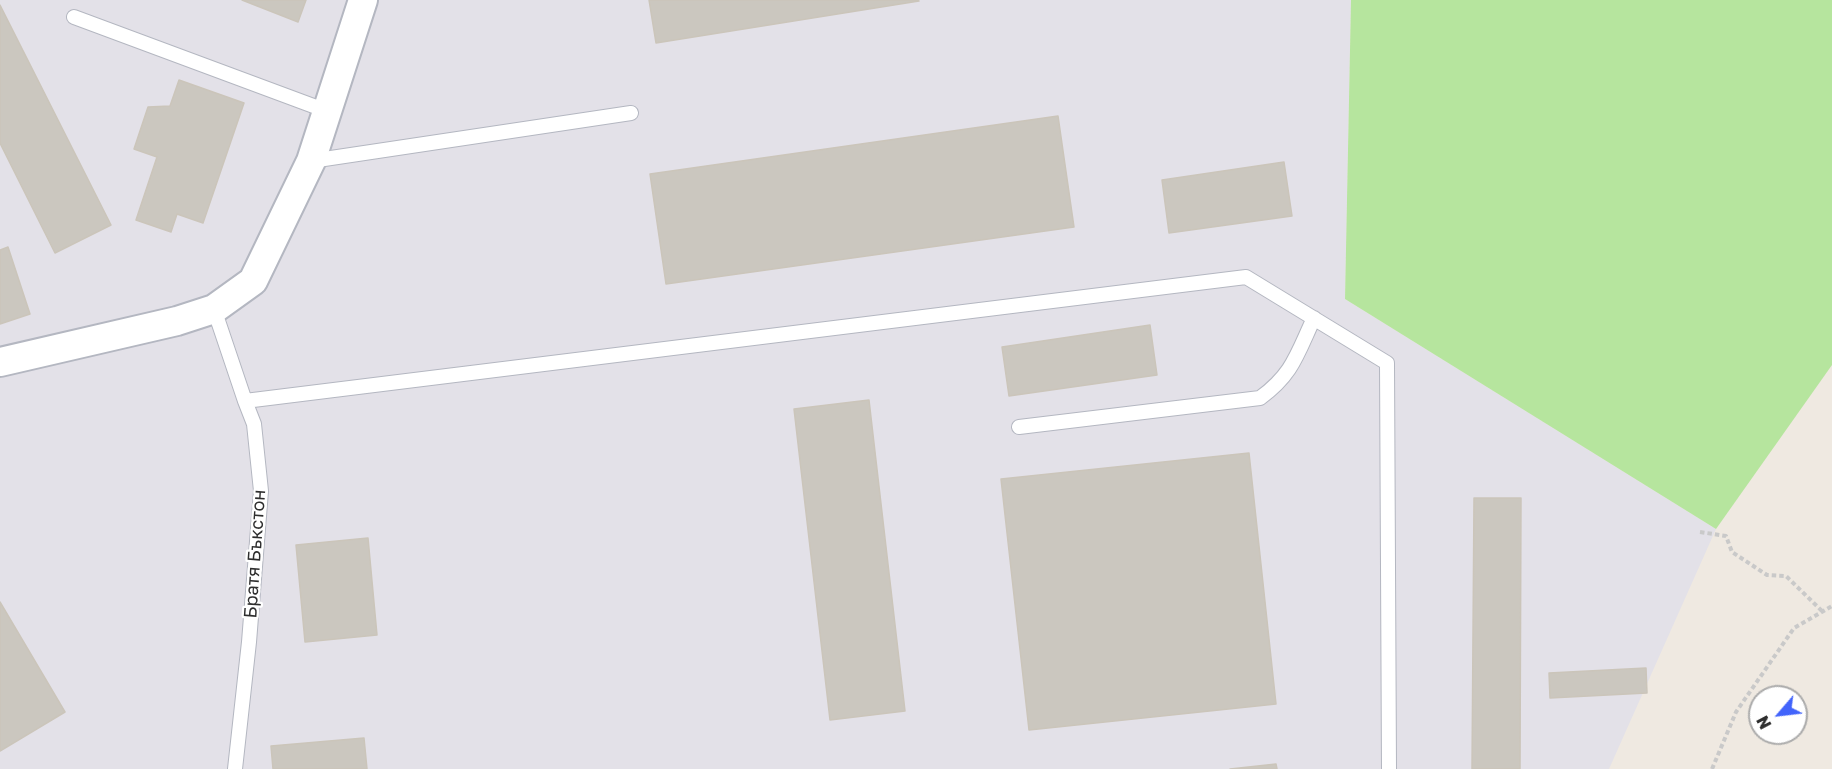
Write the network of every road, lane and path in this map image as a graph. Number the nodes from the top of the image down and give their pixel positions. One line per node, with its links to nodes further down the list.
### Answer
1 (363, 0): 3 (street)
2 (74, 17): 3 (lane)
3 (327, 111): 5 (street)
4 (631, 113): 5 (lane)
5 (311, 161): 6 (street)
6 (214, 309): 8 (street); 9 (lane, Братя Бъкстон)
7 (1314, 318): 9 (lane); 10 (lane); 15 (lane)
8 (0, 362)
9 (245, 401): 14 (lane, Братя Бъкстон)
10 (1019, 427)
11 (1700, 532): 13 (path)
12 (1832, 606): 13 (path)
13 (1823, 612): 16 (path)
14 (236, 769)
15 (1389, 769)
16 (1712, 769)

